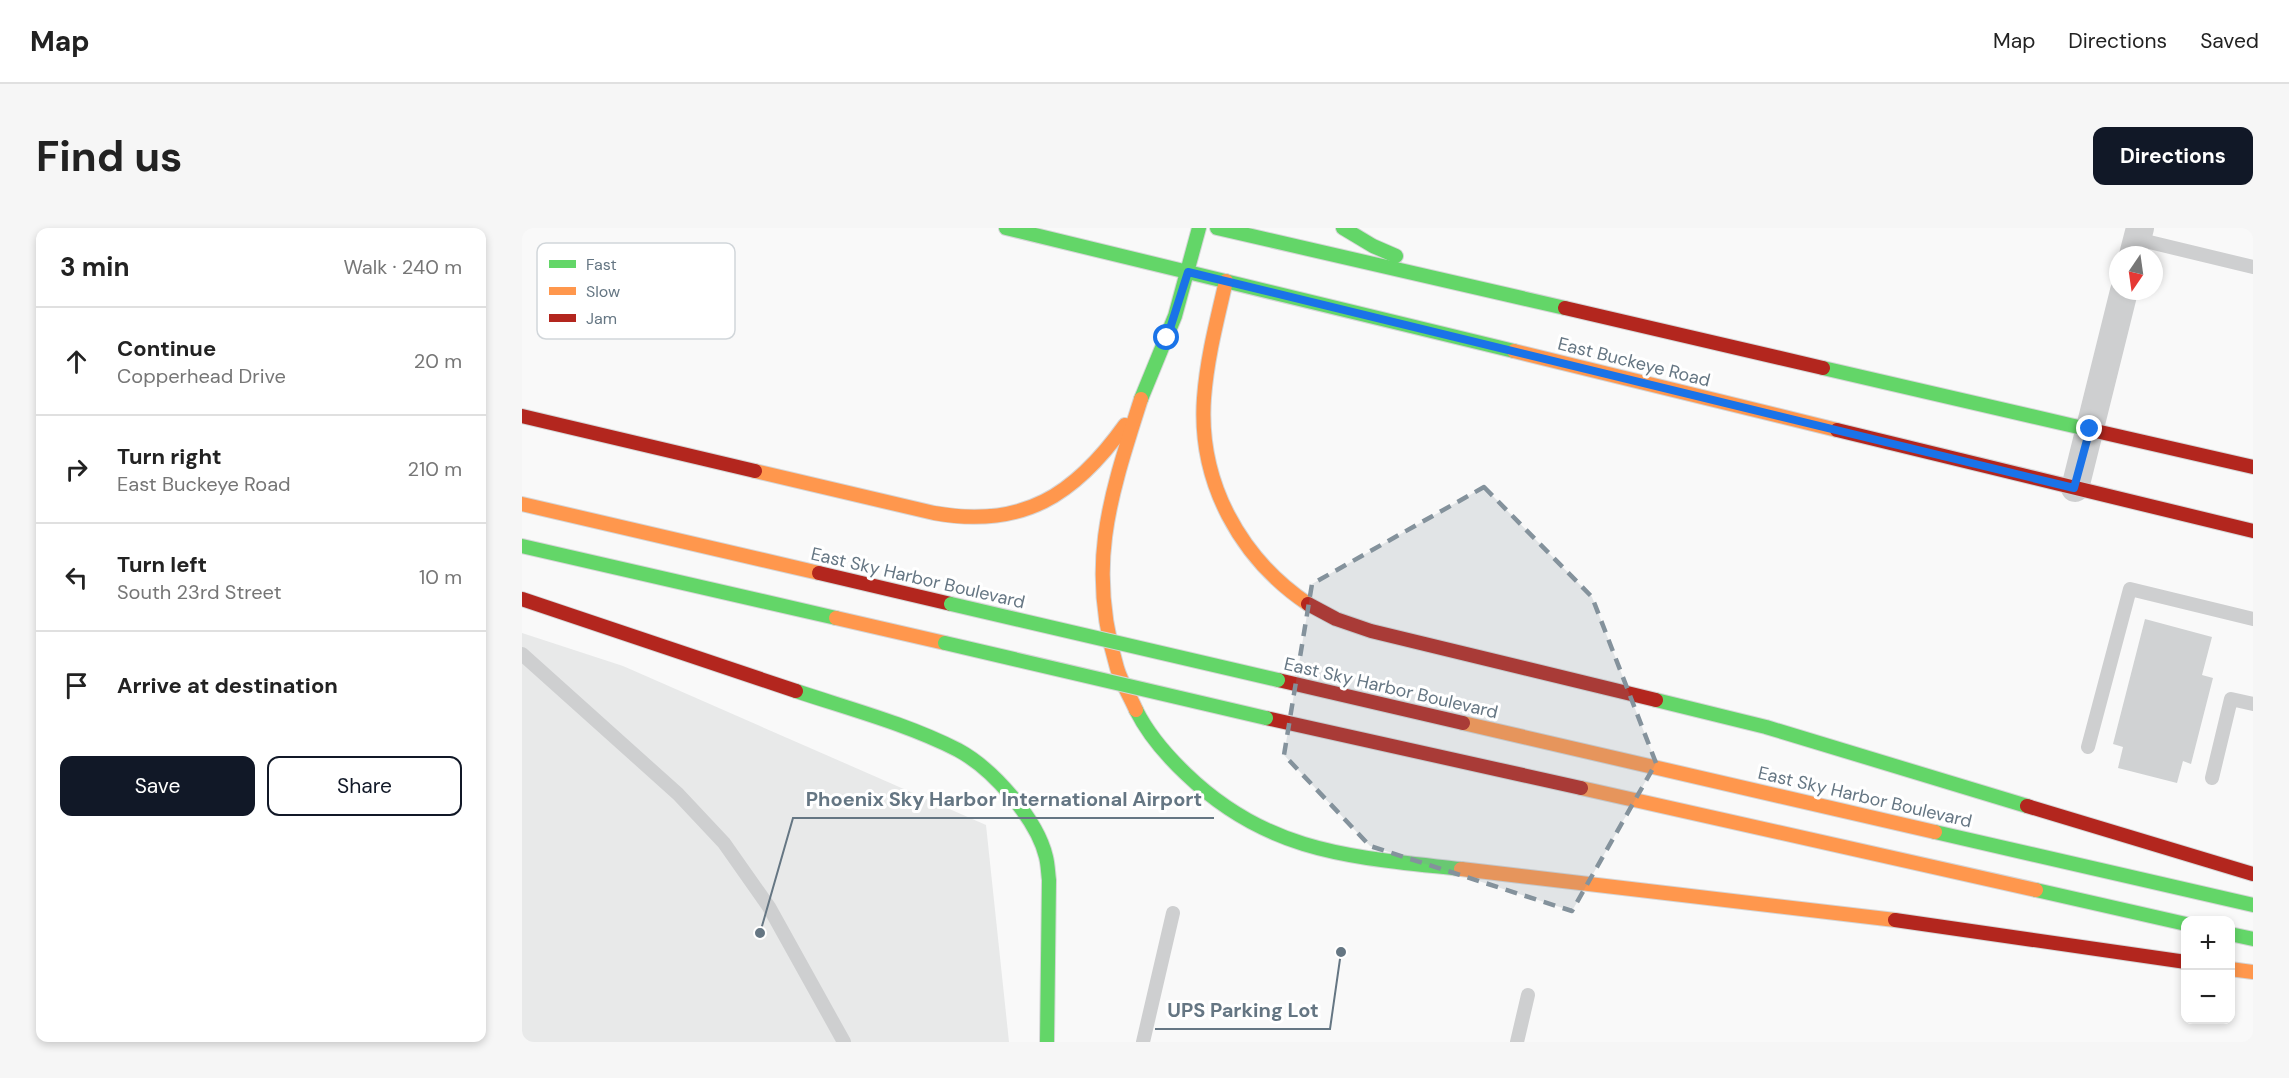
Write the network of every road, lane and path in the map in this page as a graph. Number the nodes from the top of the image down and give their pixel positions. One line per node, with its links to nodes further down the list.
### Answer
1 (1006, 228): 7 (main road, East Buckeye Road)
2 (1199, 228): 7 (main road)
3 (1343, 228): 9 (main road)
4 (1233, 233): 9 (main road, East Buckeye Road)
5 (2137, 241): 6 (lane)
6 (2253, 267)
7 (1188, 272): 8 (main road, East Buckeye Road); 11 (main road)
8 (1228, 276): 15 (main road, East Buckeye Road); 25 (main road)
9 (1458, 284): 13 (main road, East Buckeye Road)
10 (2122, 300): 13 (street)
11 (1141, 399): 12 (main road); 31 (main road)
12 (522, 416)
13 (2090, 429): 14 (main road, East Buckeye Road); 15 (street)
14 (2253, 467)
15 (2074, 488): 17 (main road, East Buckeye Road)
16 (522, 504): 26 (main road, East Sky Harbor Boulevard, bridge)
17 (2253, 531)
18 (522, 546): 28 (main road, bridge)
19 (522, 599): 36 (main road)
20 (2253, 619): 23 (lane)
21 (522, 654): 35 (lane)
22 (2253, 704): 24 (lane)
23 (2088, 747)
24 (2212, 778)
25 (2253, 874)
26 (2253, 905)
27 (1173, 913): 37 (lane)
28 (2181, 923)
29 (2235, 935): 30 (main road)
30 (2253, 939)
31 (2181, 961)
32 (2235, 970): 33 (main road)
33 (2253, 972)
34 (1528, 996): 38 (lane)
35 (844, 1042)
36 (1047, 1042)
37 (1143, 1042)
38 (1517, 1042)

